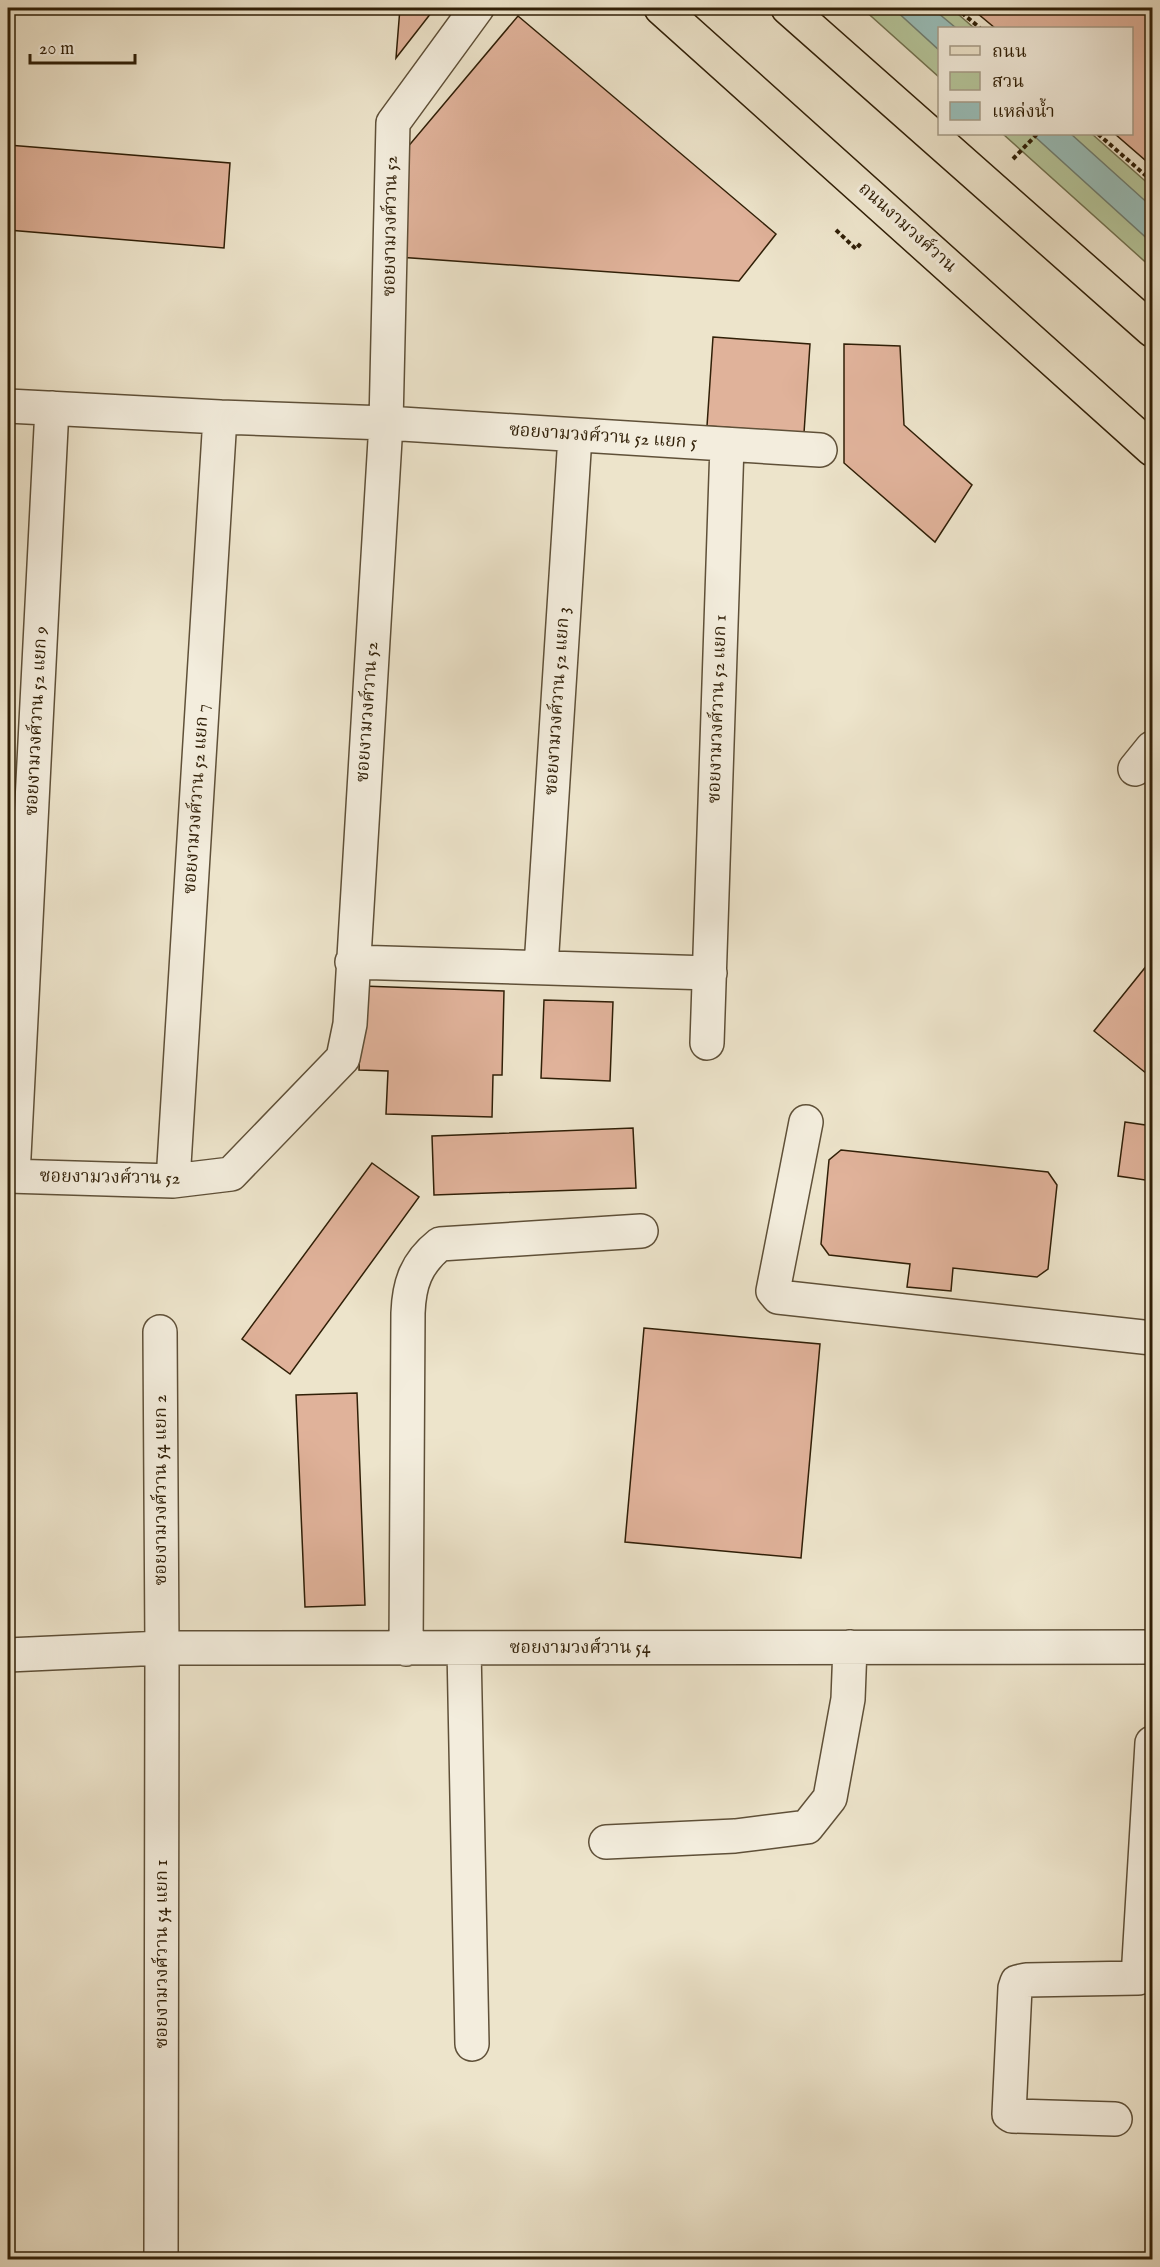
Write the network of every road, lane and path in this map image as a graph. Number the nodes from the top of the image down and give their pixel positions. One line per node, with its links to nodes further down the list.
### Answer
1 (477, 8): 16 (street, ซอยงามวงศ์วาน 52)
2 (661, 8): 19 (main road, ถนนงามวงศ์วาน)
3 (788, 8): 12 (main road)
4 (956, 8): 5 (path)
5 (979, 27)
6 (1036, 135): 8 (path)
7 (1099, 135): 9 (path)
8 (1013, 159)
9 (1152, 181)
10 (836, 230): 11 (path)
11 (861, 243)
12 (1152, 330)
13 (8, 406): 14 (street, ซอยงามวงศ์วาน 52 แยก 5)
14 (52, 408): 15 (street, ซอยงามวงศ์วาน 52 แยก 5); 26 (street, ซอยงามวงศ์วาน 52 แยก 9)
15 (220, 417): 16 (street, ซอยงามวงศ์วาน 52 แยก 5); 27 (street, ซอยงามวงศ์วาน 52 แยก 7)
16 (386, 423): 17 (street, ซอยงามวงศ์วาน 52 แยก 5); 21 (street, ซอยงามวงศ์วาน 52)
17 (575, 436): 18 (street, ซอยงามวงศ์วาน 52 แยก 5); 22 (street, ซอยงามวงศ์วาน 52 แยก 3)
18 (727, 445): 20 (street, ซอยงามวงศ์วาน 52 แยก 5); 23 (street, ซอยงามวงศ์วาน 52 แยก 1)
19 (1152, 449)
20 (820, 450)
21 (352, 962): 22 (street); 27 (street, ซอยงามวงศ์วาน 52)
22 (541, 967): 23 (street)
23 (710, 973): 24 (street, ซอยงามวงศ์วาน 52 แยก 1)
24 (707, 1043)
25 (806, 1122): 30 (street)
26 (10, 1176): 27 (street, ซอยงามวงศ์วาน 52)
27 (174, 1181)
28 (641, 1231): 35 (street)
29 (160, 1332): 33 (street, ซอยงามวงศ์วาน 54 แยก 2)
30 (1152, 1338)
31 (850, 1647): 32 (street, ซอยงามวงศ์วาน 54); 34 (street, ซอยงามวงศ์วาน 54); 38 (street)
32 (1152, 1647)
33 (162, 1648): 35 (street, ซอยงามวงศ์วาน 54); 36 (street, ซอยงามวงศ์วาน 54); 41 (street, ซอยงามวงศ์วาน 54 แยก 1)
34 (464, 1648): 35 (street, ซอยงามวงศ์วาน 54); 39 (street)
35 (406, 1649)
36 (8, 1654)
37 (1152, 1743): 40 (street)
38 (606, 1842)
39 (472, 2044)
40 (1115, 2119)
41 (161, 2259)

